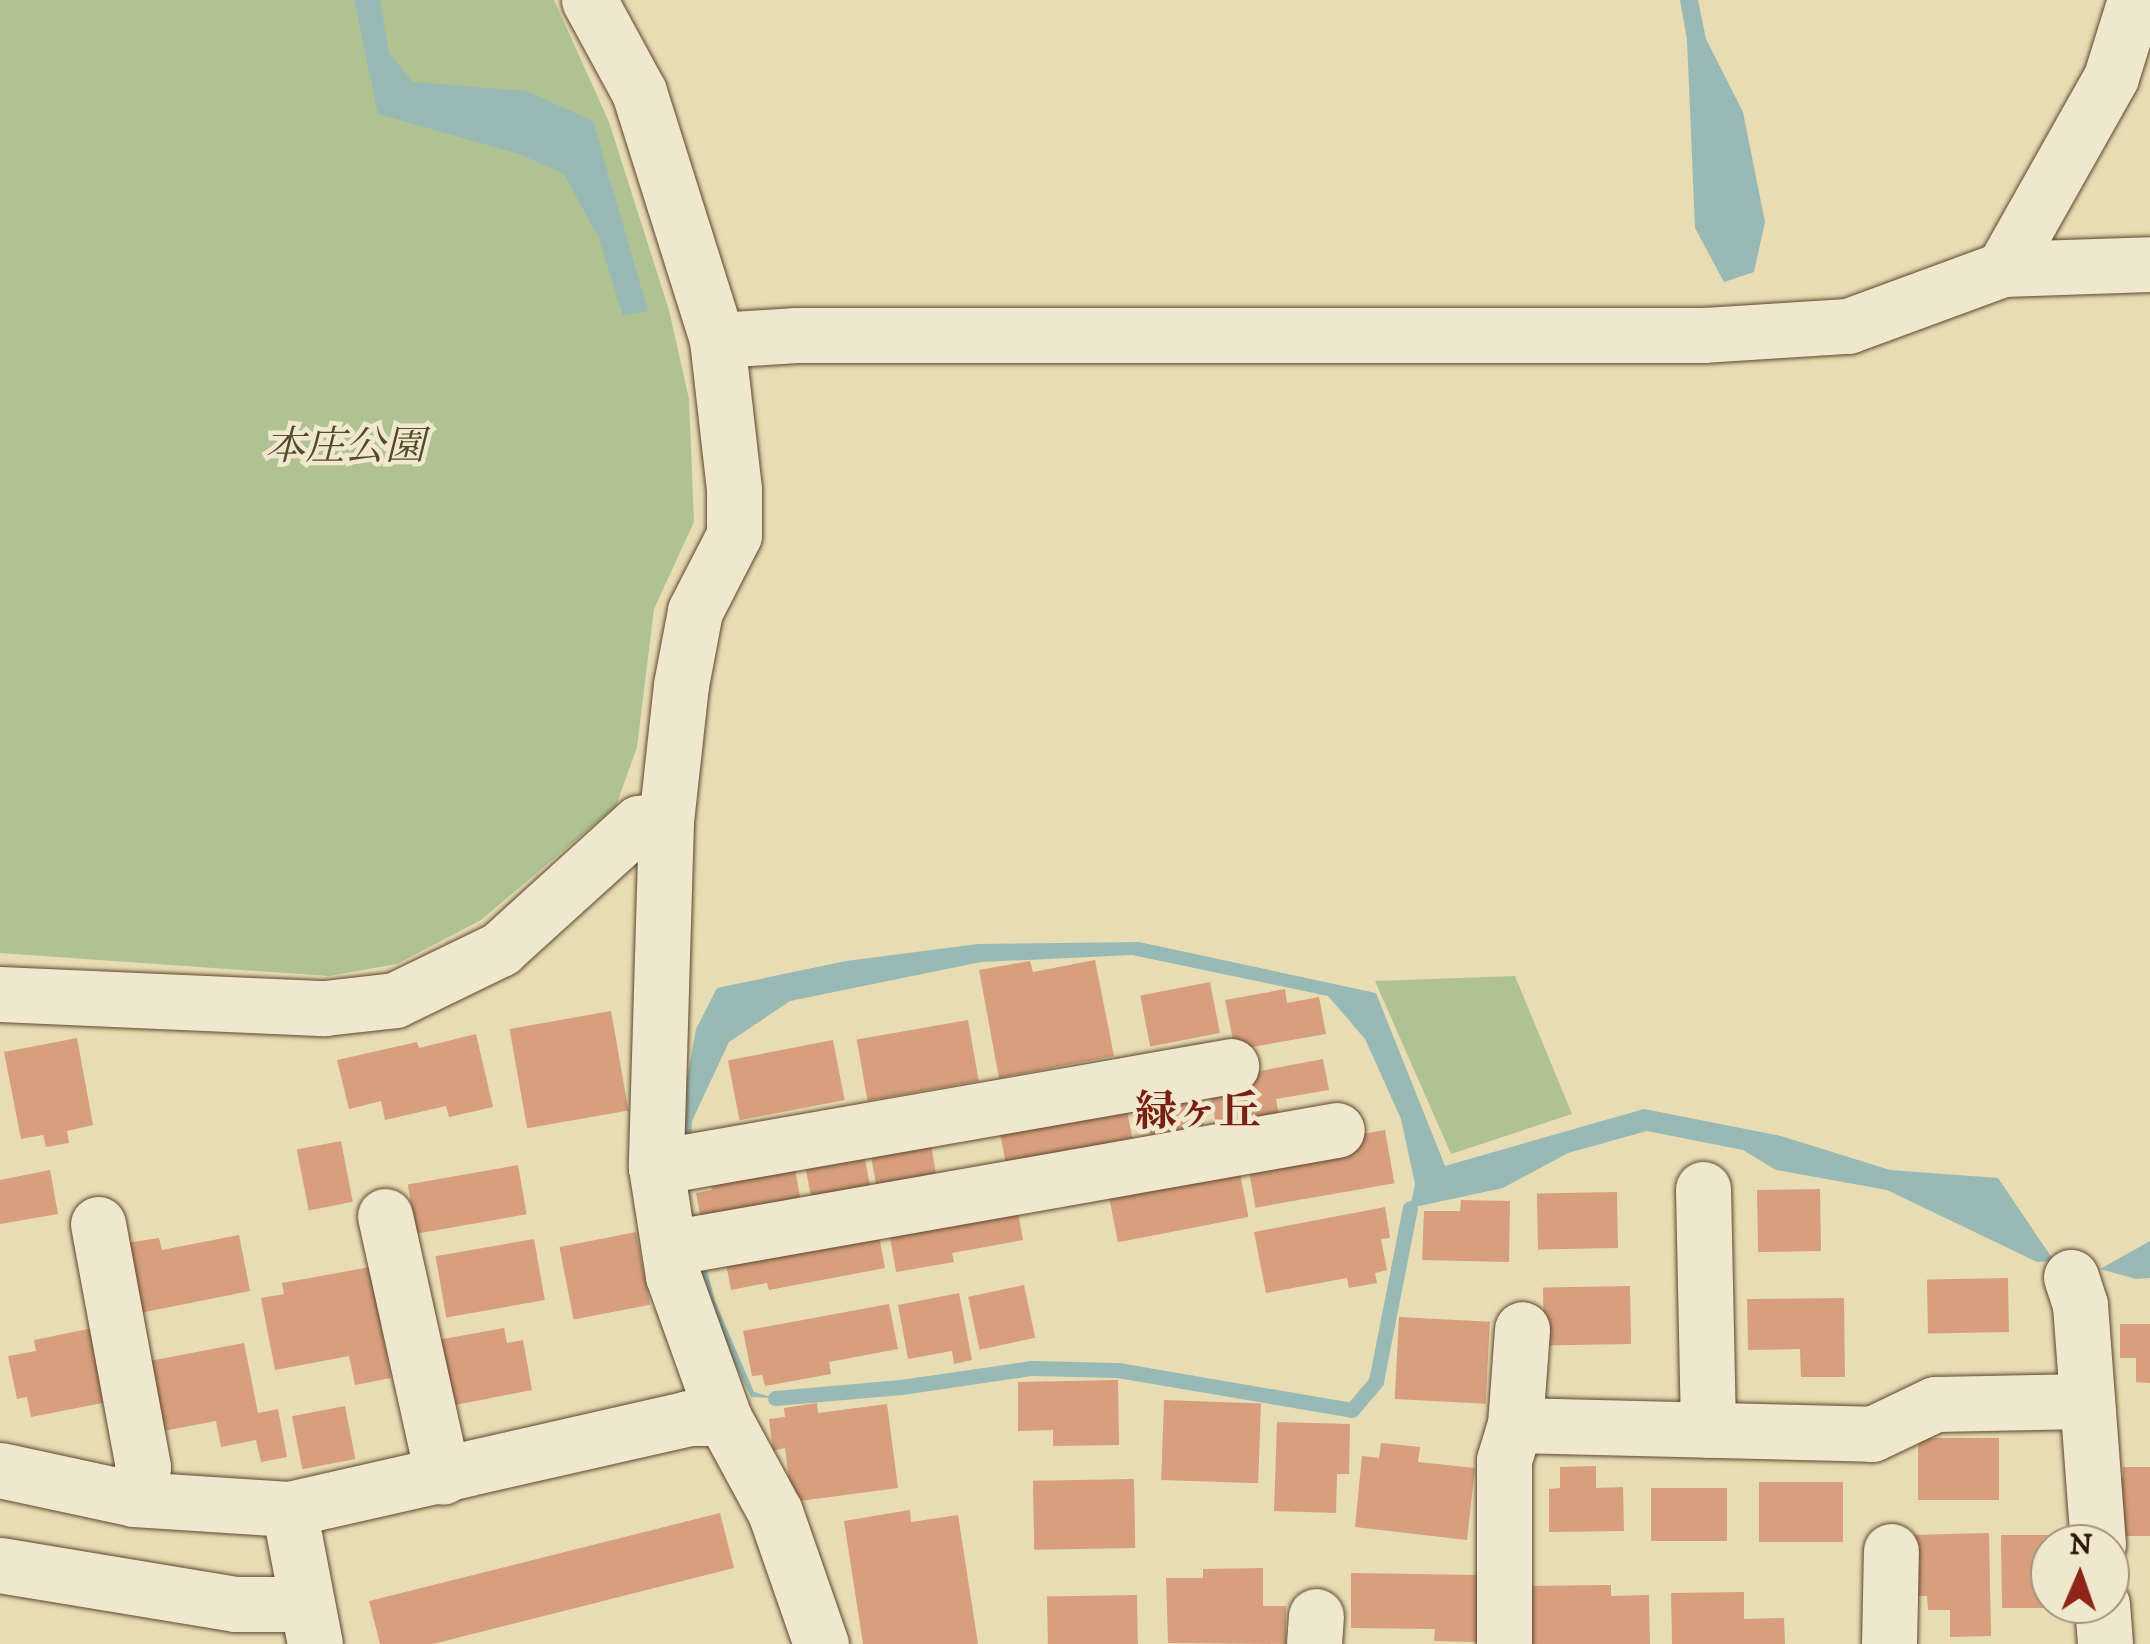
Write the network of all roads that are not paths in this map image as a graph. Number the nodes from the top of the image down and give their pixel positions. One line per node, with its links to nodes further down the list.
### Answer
1 (589, 0): 5 (street)
2 (2135, 0): 4 (street)
3 (2150, 264): 4 (street)
4 (2003, 269): 5 (street)
5 (717, 340): 6 (street)
6 (666, 821): 7 (street); 10 (street)
7 (0, 994)
8 (1231, 1066): 10 (street)
9 (1337, 1130): 14 (street)
10 (681, 1162): 14 (street)
11 (1704, 1190): 20 (street)
12 (385, 1216): 22 (street)
13 (98, 1224): 23 (street)
14 (690, 1246): 18 (street)
15 (2071, 1277): 17 (street)
16 (1522, 1329): 19 (street)
17 (2087, 1401): 20 (street); 25 (street)
18 (724, 1418): 22 (street); 29 (street)
19 (1515, 1425): 20 (street); 30 (street)
20 (1708, 1430)
21 (0, 1470): 23 (street)
22 (443, 1477): 24 (street)
23 (134, 1498): 24 (street)
24 (289, 1509): 28 (street)
25 (2096, 1524)
26 (1892, 1550): 31 (street)
27 (0, 1565): 28 (street)
28 (310, 1624)
29 (820, 1644)
30 (1504, 1644)
31 (1889, 1644)

